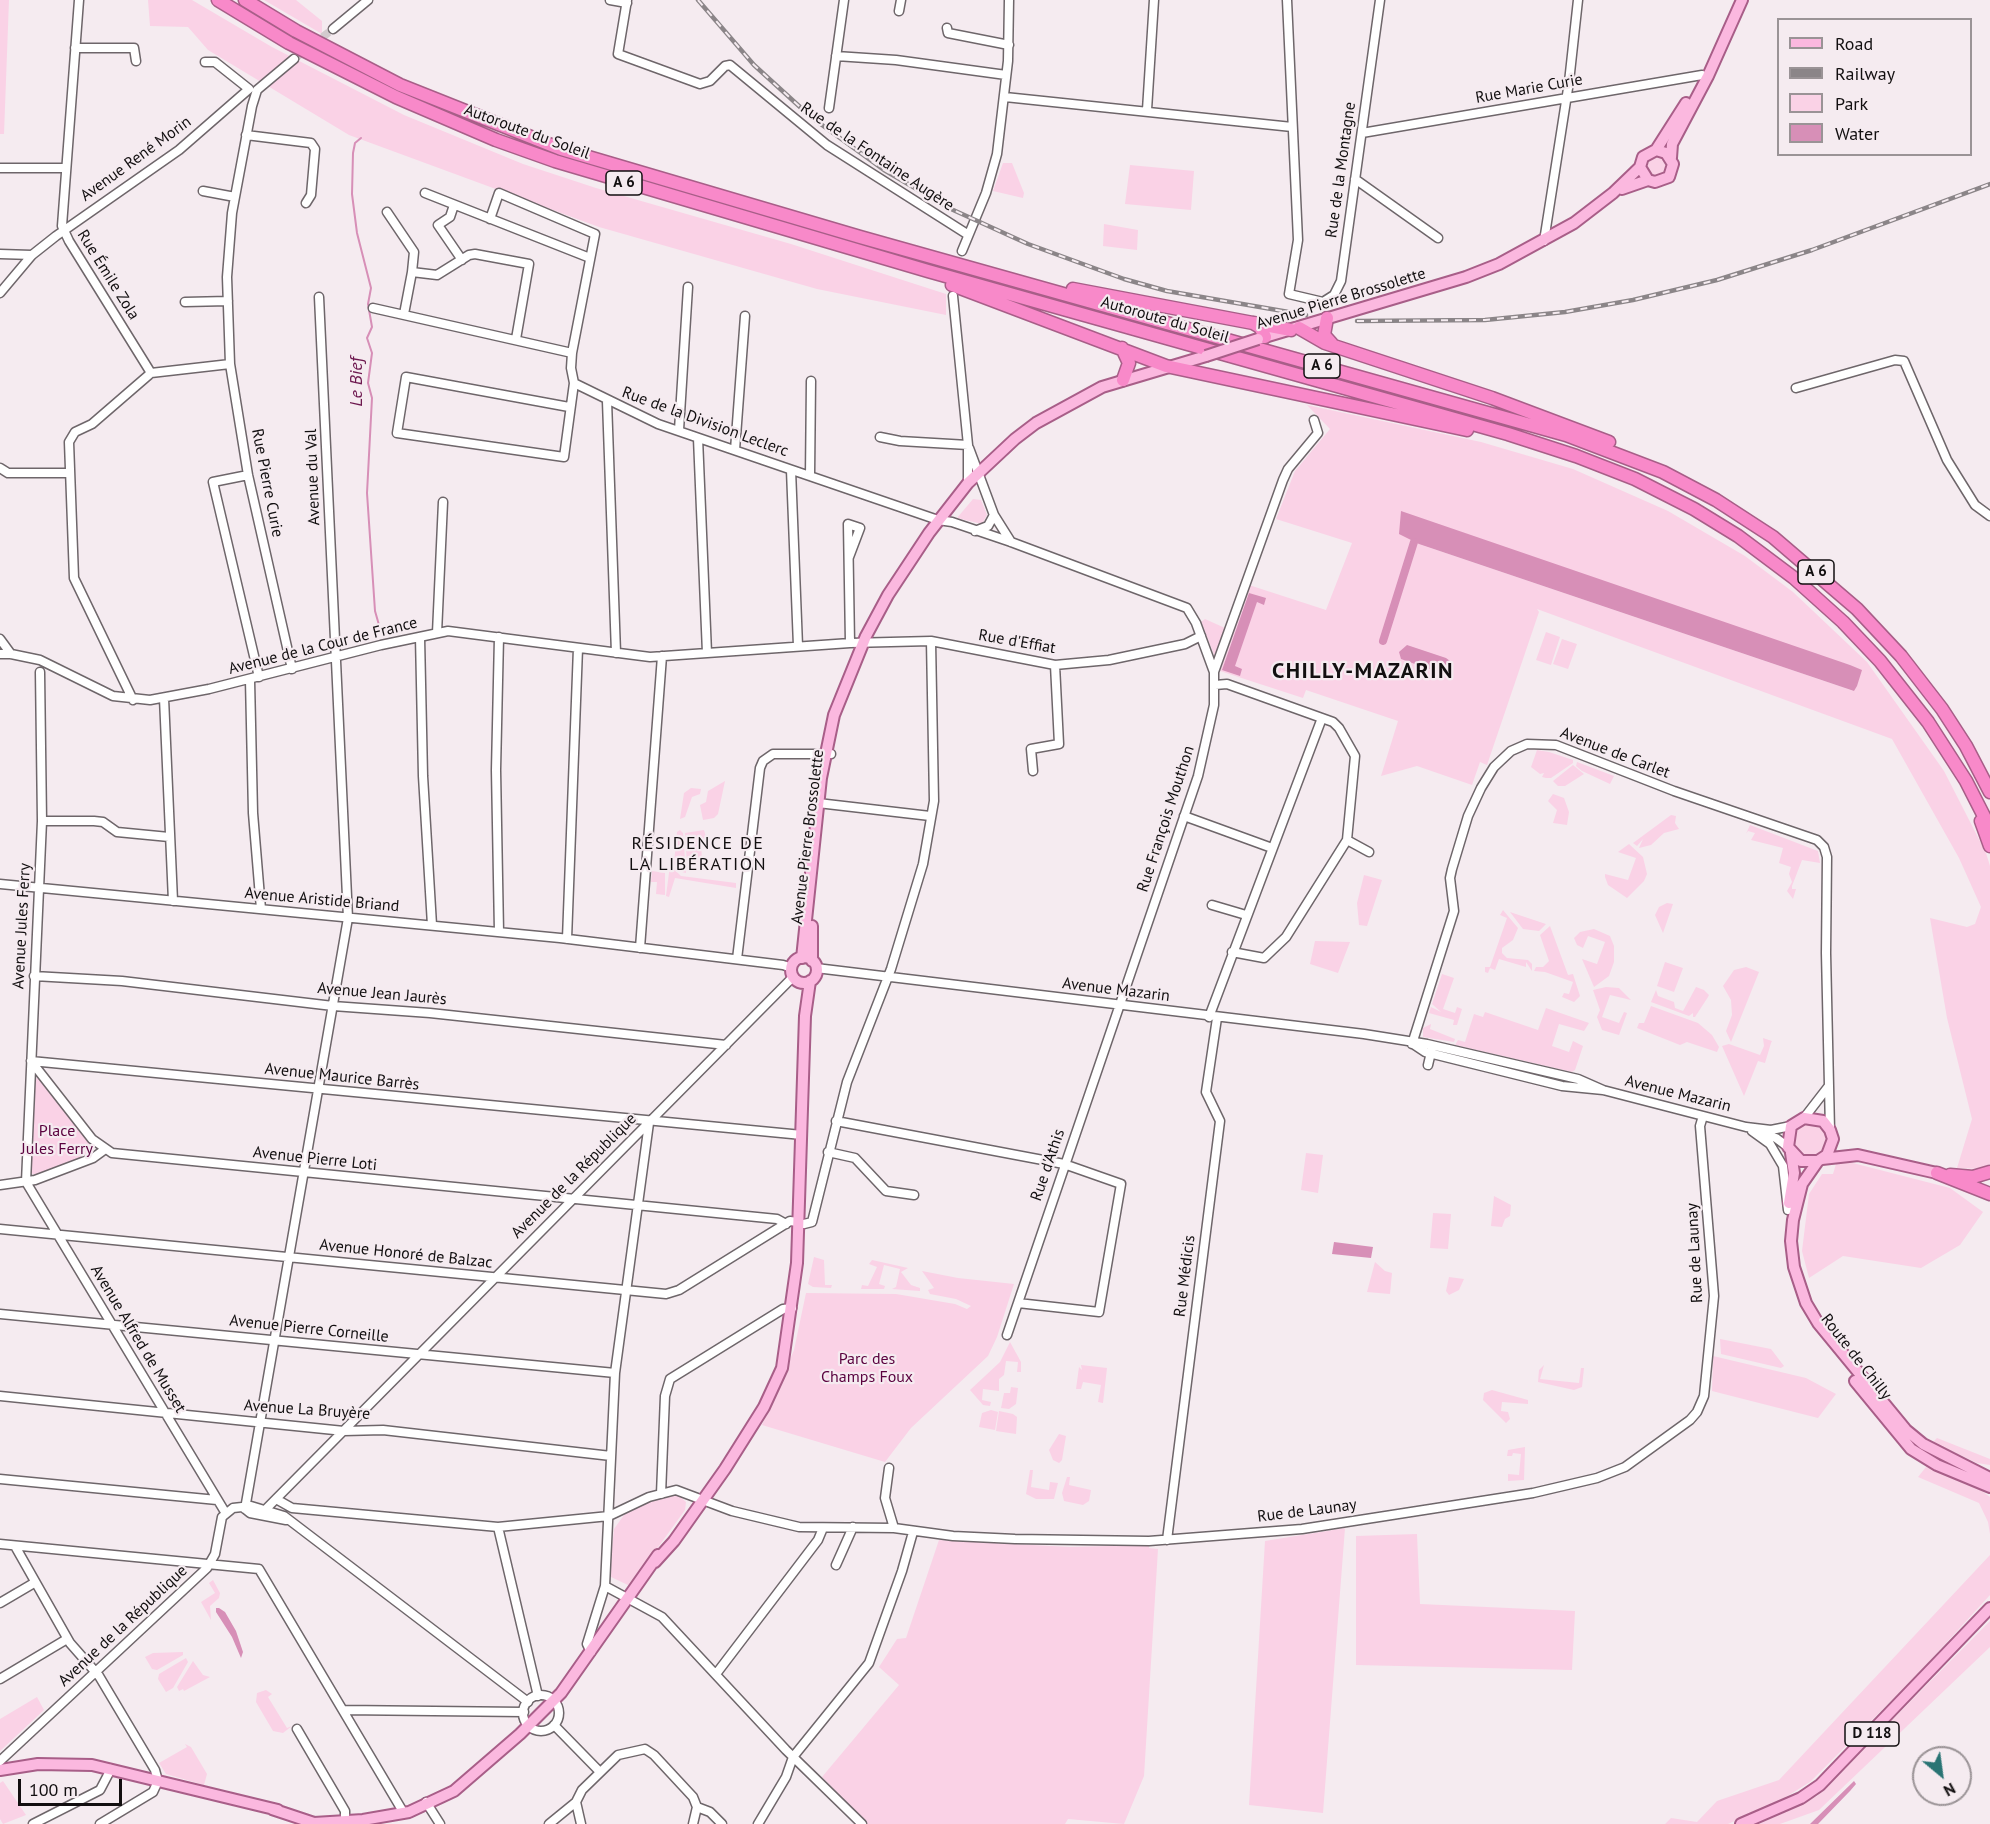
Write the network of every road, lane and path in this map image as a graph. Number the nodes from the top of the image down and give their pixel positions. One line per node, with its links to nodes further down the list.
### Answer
1 (79, 0): 20 (street, Rue Émile Zola)
2 (218, 0): 59 (highway, Autoroute du Soleil / A 6)
3 (245, 0): 61 (highway, Autoroute du Soleil / A 6)
4 (368, 0): 18 (street)
5 (610, 0): 15 (street)
6 (844, 0): 21 (street)
7 (900, 0): 16 (street)
8 (1009, 0): 19 (street)
9 (1154, 0): 31 (street)
10 (1287, 0): 32 (street)
11 (1380, 0): 33 (street, Rue de la Montagne)
12 (1578, 0): 29 (street)
13 (1735, 0): 26 (main road, Avenue Pierre Brossolette)
14 (1742, 0): 36 (main road, Avenue Pierre Brossolette)
15 (627, 2): 51 (street, Rue de la Fontaine Augère)
16 (899, 11)
17 (947, 28): 19 (street)
18 (333, 29)
19 (1009, 45): 25 (street)
20 (75, 48): 23 (street); 39 (street, Rue Émile Zola)
21 (836, 56): 25 (street); 30 (street)
22 (294, 59): 27 (street, Avenue René Morin)
23 (136, 61)
24 (205, 62): 27 (street)
25 (1006, 75): 28 (street)
26 (1702, 75): 29 (street, Rue Marie Curie); 35 (main road, Avenue Pierre Brossolette)
27 (253, 89): 34 (street, Rue Pierre Curie); 50 (street, Avenue René Morin)
28 (1005, 97): 31 (street); 51 (street)
29 (1566, 98): 33 (street, Rue Marie Curie); 53 (street)
30 (829, 108)
31 (1147, 110): 32 (street)
32 (1292, 127): 40 (street, Rue de la Montagne)
33 (1362, 133): 40 (street, Rue de la Montagne)
34 (246, 135): 45 (street, Rue Pierre Curie); 46 (street)
35 (1656, 150): 36 (main road); 37 (main road, Avenue Pierre Brossolette)
36 (1671, 158): 41 (main road, Avenue Pierre Brossolette)
37 (1640, 167): 41 (main road); 44 (main road, Avenue Pierre Brossolette)
38 (0, 168): 39 (street)
39 (66, 168): 50 (street, Rue Émile Zola)
40 (1355, 179): 52 (street)
41 (1648, 180): 44 (main road, Avenue Pierre Brossolette)
42 (203, 191): 45 (street)
43 (425, 193): 47 (street)
44 (1613, 193): 53 (main road, Avenue Pierre Brossolette)
45 (235, 196): 66 (street, Rue Pierre Curie)
46 (306, 203)
47 (454, 205): 49 (street); 58 (street)
48 (387, 212): 60 (street)
49 (490, 219): 57 (street); 57 (street)
50 (64, 229): 56 (street, Avenue René Morin); 81 (street, Rue Émile Zola)
51 (967, 234): 54 (street)
52 (1438, 238)
53 (1545, 241): 71 (main road, Avenue Pierre Brossolette)
54 (962, 251)
55 (0, 254): 56 (street)
56 (32, 255): 63 (street, Avenue René Morin)
57 (590, 258): 78 (street)
58 (462, 260): 60 (street); 75 (street)
59 (928, 271): 77 (highway); 90 (highway, Autoroute du Soleil / A 6)
60 (412, 272): 69 (street)
61 (1024, 282): 72 (highway); 95 (highway, Autoroute du Soleil / A 6)
62 (688, 287): 89 (street)
63 (0, 294)
64 (953, 296): 93 (street)
65 (319, 297): 127 (street, Avenue du Val)
66 (228, 301): 67 (street); 79 (street, Rue Pierre Curie)
67 (185, 302)
68 (373, 308): 69 (street)
69 (404, 314): 75 (street)
70 (745, 316): 94 (street)
71 (1328, 318): 73 (main road, Avenue Pierre Brossolette); 76 (highway)
72 (1253, 322): 73 (highway); 74 (highway)
73 (1295, 329): 74 (main road, Avenue Pierre Brossolette); 76 (highway)
74 (1261, 338): 80 (main road, Avenue Pierre Brossolette, bridge)
75 (516, 339): 78 (street)
76 (1336, 346): 95 (highway)
77 (1122, 348): 80 (highway); 82 (highway)
78 (572, 353): 84 (street)
79 (230, 364): 81 (street); 102 (street, Rue Pierre Curie)
80 (1166, 366): 82 (main road, Avenue Pierre Brossolette); 90 (highway)
81 (151, 373): 100 (street)
82 (1123, 380): 97 (main road, Avenue Pierre Brossolette)
83 (812, 381): 103 (street)
84 (574, 383): 86 (street, Rue de la Division Leclerc); 87 (street)
85 (1796, 388): 107 (street)
86 (607, 401): 89 (street, Rue de la Division Leclerc); 122 (street)
87 (569, 407): 87 (street)
88 (1314, 420): 131 (street, Rue François Mouthon)
89 (679, 430): 92 (street, Rue de la Division Leclerc)
90 (1508, 434): 143 (highway, Autoroute du Soleil / A 6)
91 (880, 437): 93 (street)
92 (698, 438): 94 (street, Rue de la Division Leclerc); 123 (street)
93 (968, 445): 96 (street); 104 (street)
94 (735, 450): 99 (street, Rue de la Division Leclerc)
95 (1620, 453): 137 (highway, Autoroute du Soleil / A 6)
96 (976, 462): 97 (street); 101 (street)
97 (990, 462): 101 (main road, Avenue Pierre Brossolette)
98 (0, 468): 100 (street)
99 (791, 470): 103 (street, Rue de la Division Leclerc); 120 (street)
100 (69, 473): 135 (street)
101 (977, 474): 104 (main road, Avenue Pierre Brossolette); 106 (street)
102 (248, 476): 129 (street, Rue Pierre Curie); 132 (street)
103 (810, 476): 108 (street, Rue de la Division Leclerc)
104 (969, 483): 108 (main road, Avenue Pierre Brossolette)
105 (443, 502): 112 (street)
106 (994, 515): 109 (street); 110 (street)
107 (1990, 516)
108 (938, 520): 109 (street, Rue de la Division Leclerc); 119 (main road, Avenue Pierre Brossolette)
109 (975, 531): 110 (street, Rue de la Division Leclerc)
110 (1011, 542): 113 (street, Rue de la Division Leclerc)
111 (849, 557): 118 (street)
112 (437, 633): 114 (street, Avenue de la Cour de France); 115 (street, Avenue de la Cour de France)
113 (1201, 636): 128 (street, Rue d'Effiat); 131 (street, Rue de la Division Leclerc)
114 (420, 637): 127 (street, Avenue de la Cour de France); 160 (street)
115 (499, 637): 121 (street, Avenue de la Cour de France); 161 (street)
116 (0, 639): 125 (street)
117 (932, 641): 119 (street, Rue d'Effiat); 128 (street, Rue d'Effiat); 144 (street)
118 (850, 643): 119 (street, Rue d'Effiat); 120 (street, Rue d'Effiat)
119 (862, 644): 138 (main road, Avenue Pierre Brossolette)
120 (798, 646): 123 (street, Avenue de la Cour de France)
121 (578, 648): 122 (street, Avenue de la Cour de France); 162 (street)
122 (616, 653): 126 (street, Avenue de la Cour de France)
123 (707, 653): 126 (street, Avenue de la Cour de France)
124 (0, 654): 125 (street, Avenue de la Cour de France)
125 (10, 654): 135 (street, Avenue de la Cour de France)
126 (662, 656): 163 (street)
127 (337, 657): 129 (street, Avenue de la Cour de France); 159 (street, Avenue du Val)
128 (1055, 665): 139 (street)
129 (292, 669): 132 (street, Avenue de la Cour de France)
130 (40, 672): 146 (street, Avenue Jules Ferry)
131 (1214, 672): 133 (street, Rue François Mouthon)
132 (254, 679): 134 (street, Avenue de la Cour de France); 157 (street)
133 (1215, 685): 136 (street); 145 (street, Rue François Mouthon)
134 (164, 698): 135 (street, Avenue de la Cour de France); 148 (street)
135 (133, 700)
136 (1322, 718): 149 (street); 151 (street, Rue Médicis)
137 (1966, 746): 140 (highway); 141 (highway, Autoroute du Soleil / A 6)
138 (829, 753): 142 (main road, Avenue Pierre Brossolette); 165 (street)
139 (1033, 771)
140 (1990, 777)
141 (1990, 792)
142 (821, 803): 144 (street); 166 (main road, Avenue Pierre Brossolette)
143 (1983, 815): 147 (highway, Autoroute du Soleil / A 6); 150 (highway)
144 (930, 816): 169 (street)
145 (1184, 816): 151 (street); 172 (street, Rue François Mouthon)
146 (42, 821): 148 (street); 154 (street, Avenue Jules Ferry)
147 (1990, 828)
148 (169, 837): 155 (street)
149 (1347, 840): 152 (street); 164 (street)
150 (1990, 846)
151 (1272, 848): 158 (street, Rue Médicis)
152 (1369, 852)
153 (0, 884): 154 (street, Avenue Aristide Briand)
154 (39, 887): 155 (street, Avenue Aristide Briand); 168 (street, Avenue Jules Ferry)
155 (173, 901): 157 (street, Avenue Aristide Briand)
156 (1212, 905): 158 (street)
157 (261, 909): 159 (street, Avenue Aristide Briand)
158 (1246, 915): 164 (street, Rue Médicis)
159 (348, 918): 160 (street, Avenue Aristide Briand); 171 (street, Avenue du Val)
160 (432, 925): 161 (street, Avenue Aristide Briand)
161 (499, 932): 162 (street, Avenue Aristide Briand)
162 (567, 939): 163 (street, Avenue Aristide Briand)
163 (640, 948): 165 (street, Avenue Aristide Briand)
164 (1232, 952): 174 (street, Rue Médicis)
165 (737, 959): 167 (street, Avenue Aristide Briand)
166 (810, 962): 167 (main road); 169 (street, Avenue Mazarin); 170 (main road)
167 (794, 975): 170 (main road); 173 (main road); 176 (street, Avenue de la République)
168 (34, 976): 171 (street, Avenue Jean Jaurès); 178 (street, Avenue Jules Ferry)
169 (886, 977): 172 (street, Avenue Mazarin); 184 (street)
170 (810, 981): 173 (main road)
171 (333, 1006): 176 (street, Avenue Jean Jaurès); 181 (street, Avenue du Val)
172 (1118, 1006): 174 (street, Avenue Mazarin); 195 (street, Rue d'Athis)
173 (805, 1016): 189 (main road)
174 (1213, 1018): 175 (street, Avenue Mazarin); 248 (street, Rue Médicis)
175 (1412, 1044): 177 (street, Avenue Mazarin); 180 (street, Avenue de Carlet)
176 (726, 1045): 185 (street, Avenue de la République)
177 (1432, 1049): 179 (street); 182 (street, Avenue Mazarin)
178 (31, 1061): 181 (street, Avenue Maurice Barrès); 190 (street); 199 (street, Avenue Jules Ferry)
179 (1428, 1065)
180 (1827, 1087): 183 (street); 188 (street)
181 (319, 1090): 185 (street, Avenue Maurice Barrès); 197 (street, Avenue du Val)
182 (1702, 1116): 187 (street, Avenue Mazarin); 248 (street, Rue de Launay)
183 (1803, 1118): 186 (main road); 188 (main road)
184 (836, 1121): 192 (street); 195 (street)
185 (649, 1122): 189 (street, Avenue Maurice Barrès); 203 (street, Avenue de la République); 204 (street)
186 (1791, 1126): 187 (street, Avenue Mazarin); 191 (main road)
187 (1749, 1129): 191 (street, Avenue Mazarin); 205 (street)
188 (1832, 1134): 193 (main road); 194 (main road)
189 (802, 1135): 206 (main road)
190 (104, 1150): 197 (street, Avenue Pierre Loti); 199 (street)
191 (1789, 1150): 194 (main road); 205 (main road, Route de Chilly)
192 (828, 1152): 202 (street); 206 (street)
193 (1858, 1155): 194 (main road); 198 (main road)
194 (1820, 1160): 230 (main road, Route de Chilly)
195 (1064, 1164): 214 (street, Rue d'Athis); 214 (street)
196 (1990, 1172): 198 (highway)
197 (303, 1173): 203 (street, Avenue Pierre Loti); 209 (street, Avenue du Val)
198 (1936, 1173): 201 (highway)
199 (26, 1182): 200 (street); 208 (street, Avenue Alfred de Musset)
200 (0, 1185)
201 (1990, 1194)
202 (914, 1195)
203 (572, 1200): 204 (street, Avenue Pierre Loti); 211 (street, Avenue de la République)
204 (638, 1205): 206 (street, Avenue Pierre Loti); 213 (street)
205 (1788, 1210): 234 (main road, Route de Chilly)
206 (795, 1223): 210 (main road); 212 (main road); 213 (street, Avenue Honoré de Balzac)
207 (0, 1229): 208 (street, Avenue Honoré de Balzac)
208 (58, 1235): 209 (street, Avenue Honoré de Balzac); 217 (street, Avenue Alfred de Musset)
209 (289, 1257): 211 (street, Avenue Honoré de Balzac); 220 (street, Avenue du Val)
210 (796, 1272): 212 (main road); 215 (main road)
211 (495, 1277): 213 (street, Avenue Honoré de Balzac); 221 (street, Avenue de la République)
212 (801, 1289): 218 (main road)
213 (627, 1290): 223 (street)
214 (1018, 1304): 219 (street, Rue d'Athis)
215 (792, 1308): 218 (main road); 222 (main road); 235 (street)
216 (0, 1314): 217 (street, Avenue Pierre Corneille)
217 (112, 1325): 220 (street, Avenue Pierre Corneille); 225 (street, Avenue Alfred de Musset)
218 (794, 1332): 222 (main road)
219 (1007, 1335)
220 (274, 1341): 221 (street, Avenue Pierre Corneille); 226 (street, Avenue du Val)
221 (418, 1355): 223 (street, Avenue Pierre Corneille); 227 (street, Avenue de la République)
222 (782, 1368): 238 (main road)
223 (615, 1373): 228 (street)
224 (0, 1396): 225 (street, Avenue La Bruyère)
225 (165, 1413): 226 (street, Avenue La Bruyère); 237 (street, Avenue Alfred de Musset)
226 (260, 1422): 227 (street, Avenue La Bruyère); 239 (street, Avenue du Val)
227 (344, 1431): 228 (street, Avenue La Bruyère); 236 (street, Avenue de la République)
228 (611, 1456): 242 (street)
229 (889, 1468): 246 (street)
230 (1970, 1468): 231 (main road); 233 (main road, Route de Chilly)
231 (1990, 1473)
232 (0, 1479): 237 (street)
233 (1990, 1479)
234 (1990, 1487)
235 (661, 1494): 238 (street, Rue de Launay); 242 (street, Rue de Launay)
236 (276, 1499): 241 (street, Avenue de la République); 243 (street, Rue de Launay)
237 (217, 1500): 240 (street, Avenue Alfred de Musset)
238 (700, 1500): 245 (street, Rue de Launay); 251 (main road); 251 (main road)
239 (245, 1509): 240 (street); 241 (street)
240 (225, 1512): 252 (street, Avenue de la République)
241 (264, 1513): 265 (street)
242 (609, 1516): 243 (street, Rue de Launay); 255 (street)
243 (498, 1527): 264 (street)
244 (853, 1527): 245 (street, Rue de Launay); 246 (street, Rue de Launay); 253 (street)
245 (823, 1528): 262 (street)
246 (894, 1528): 247 (street, Rue de Launay)
247 (913, 1532): 248 (street, Rue de Launay); 272 (street)
248 (1167, 1540)
249 (0, 1544): 250 (street)
250 (15, 1546): 252 (street); 254 (street)
251 (655, 1562): 256 (main road)
252 (210, 1564): 261 (street, Avenue de la République); 267 (street)
253 (836, 1565)
254 (34, 1583): 257 (street); 259 (street)
255 (605, 1586): 256 (street); 260 (street)
256 (629, 1599): 260 (main road); 262 (street)
257 (0, 1603)
258 (1988, 1612): 295 (main road, D 118)
259 (67, 1639): 261 (street); 263 (street)
260 (591, 1652): 266 (main road)
261 (96, 1671): 273 (street, Avenue de la République); 279 (street)
262 (716, 1674): 272 (street)
263 (0, 1679)
264 (538, 1696): 265 (street); 266 (street)
265 (528, 1701): 268 (street)
266 (554, 1701): 269 (street); 270 (main road)
267 (343, 1710): 268 (street); 283 (street)
268 (524, 1712): 270 (street)
269 (555, 1725): 270 (street); 277 (street)
270 (528, 1726): 281 (main road)
271 (297, 1729): 285 (street)
272 (793, 1756): 293 (street); 294 (street)
273 (0, 1761)
274 (61, 1764): 275 (main road); 276 (main road); 278 (main road)
275 (111, 1769): 279 (main road); 286 (street)
276 (0, 1770)
277 (600, 1772): 280 (street); 282 (street)
278 (0, 1776)
279 (158, 1781): 284 (main road); 287 (street)
280 (576, 1802): 289 (street); 290 (street)
281 (427, 1803): 283 (main road); 288 (street)
282 (697, 1807): 291 (street); 292 (street)
283 (403, 1811): 285 (main road)
284 (302, 1820): 285 (main road)
285 (345, 1820)
286 (33, 1824)
287 (100, 1824)
288 (440, 1824)
289 (549, 1824)
290 (581, 1824)
291 (693, 1824)
292 (722, 1824)
293 (758, 1824)
294 (862, 1824)
295 (1741, 1824)

